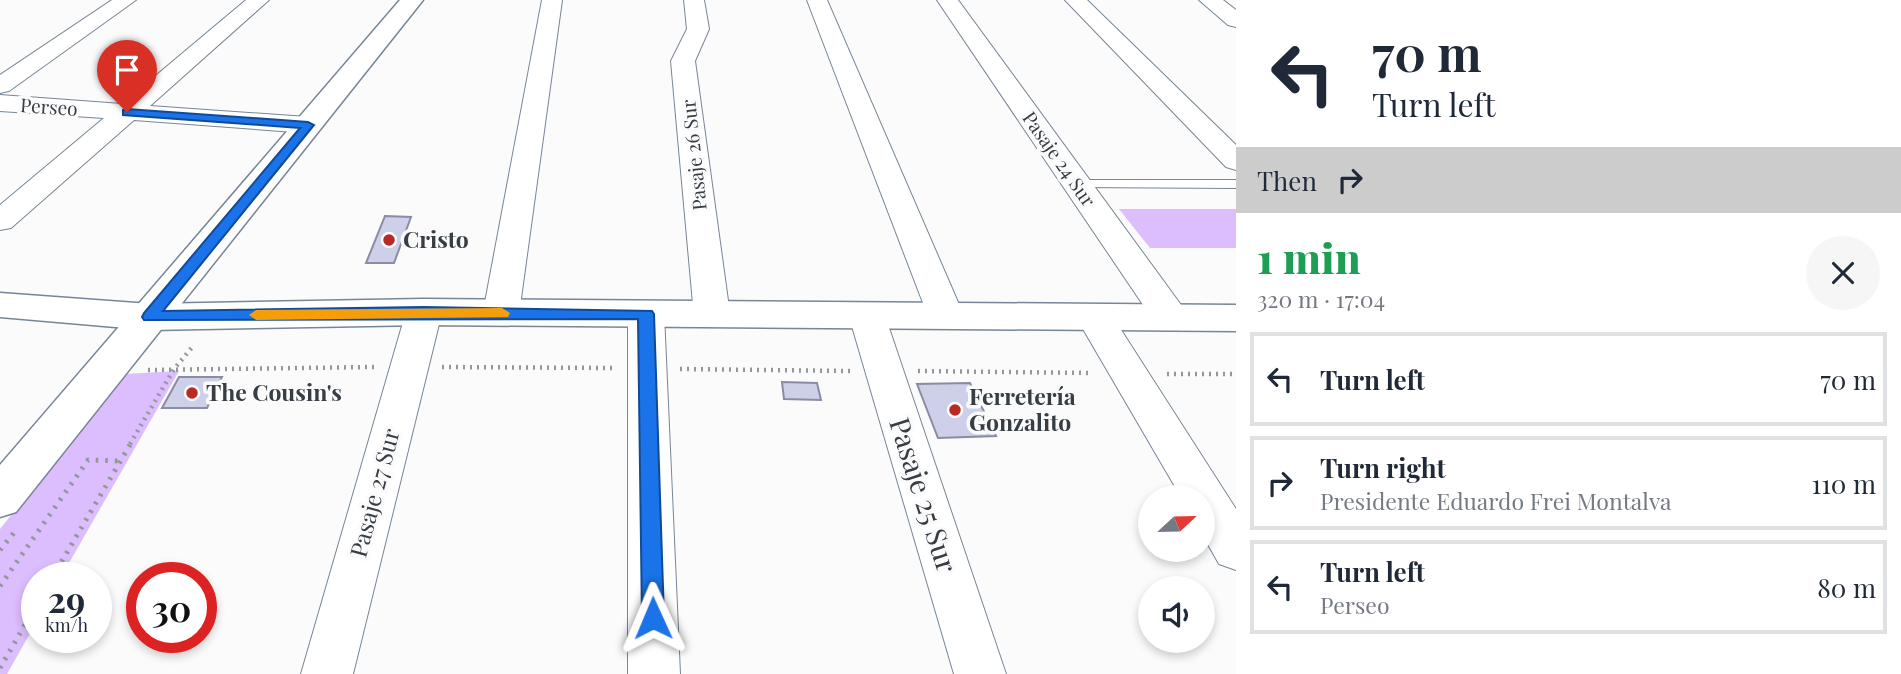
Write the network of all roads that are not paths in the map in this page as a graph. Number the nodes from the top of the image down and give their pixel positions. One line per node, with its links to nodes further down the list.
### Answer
1 (126, 0): 11 (street)
2 (259, 0): 13 (street)
3 (412, 0): 14 (main road)
4 (552, 0): 21 (street)
5 (694, 0): 23 (street, Pasaje 26 Sur)
6 (817, 0): 25 (street)
7 (947, 0): 16 (street, Pasaje 24 Sur)
8 (1075, 0): 15 (street)
9 (1209, 0): 10 (street)
10 (1236, 20)
11 (0, 86)
12 (0, 103): 13 (street, Perseo)
13 (127, 112): 14 (street, Perseo); 18 (street)
14 (308, 125): 26 (main road)
15 (1236, 161)
16 (1076, 184): 17 (lane); 28 (street, Pasaje 24 Sur)
17 (1236, 184)
18 (0, 221)
19 (0, 305): 26 (main road)
20 (424, 313): 21 (main road); 26 (main road); 32 (street, Pasaje 27 Sur)
21 (501, 313): 22 (main road)
22 (646, 314): 23 (main road); 33 (street)
23 (712, 315): 24 (main road)
24 (867, 316): 25 (main road); 34 (street, Pasaje 25 Sur)
25 (946, 316): 27 (main road)
26 (150, 317): 30 (main road)
27 (1094, 317): 28 (main road); 31 (street)
28 (1171, 318): 29 (main road)
29 (1236, 318)
30 (0, 498)
31 (1236, 549)
32 (327, 674)
33 (654, 674)
34 (980, 674)

